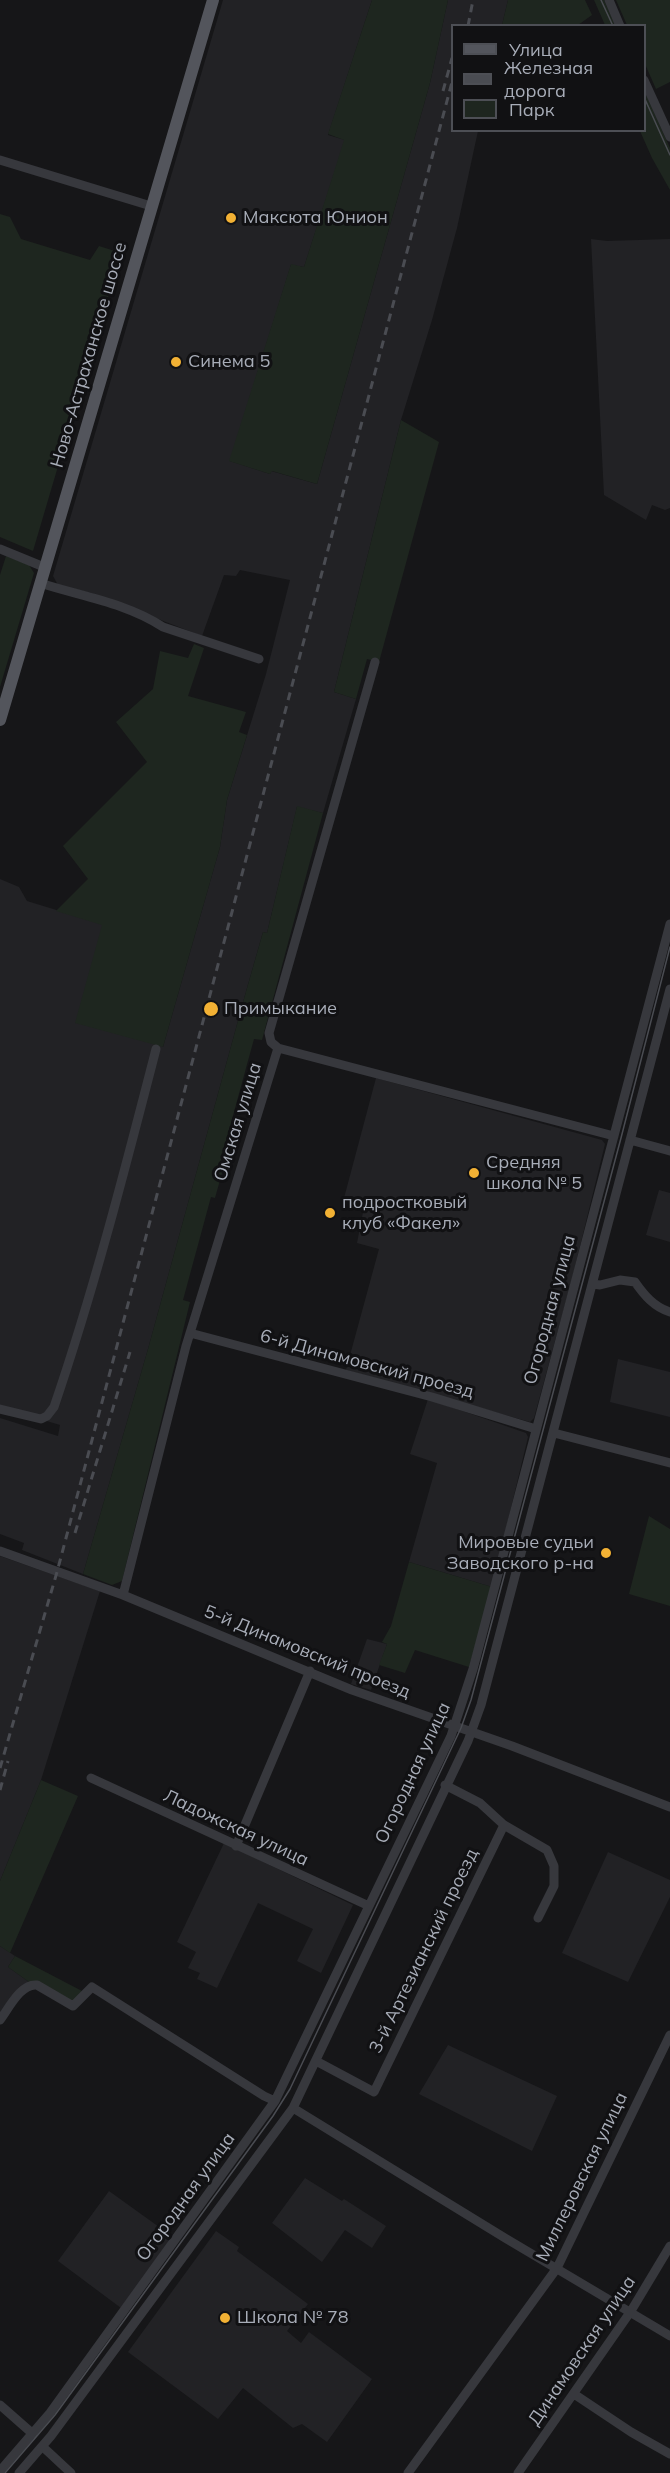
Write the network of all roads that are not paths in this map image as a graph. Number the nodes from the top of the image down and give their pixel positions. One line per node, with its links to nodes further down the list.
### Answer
1 (213, 0): 7 (main road, Ново-Астраханское шоссе)
2 (609, 0): 3 (street)
3 (619, 24)
4 (646, 82): 5 (street)
5 (670, 137)
6 (0, 160): 7 (street)
7 (151, 206): 9 (main road, Ново-Астраханское шоссе)
8 (0, 549): 9 (street)
9 (44, 567): 10 (main road, Ново-Астраханское шоссе)
10 (40, 583): 11 (street); 13 (main road, Ново-Астраханское шоссе)
11 (259, 659)
12 (375, 662): 16 (street, Омская улица)
13 (0, 720)
14 (670, 924): 18 (street, Огородная улица)
15 (670, 989): 19 (street, Огородная улица)
16 (278, 1048): 18 (street); 23 (street, Омская улица)
17 (156, 1049): 24 (street)
18 (614, 1136): 25 (street, Огородная улица)
19 (630, 1140): 20 (street); 21 (street, Огородная улица)
20 (670, 1151)
21 (594, 1284): 22 (street); 26 (street, Огородная улица)
22 (670, 1312)
23 (190, 1333): 25 (street, 6-й Динамовский проезд); 29 (street, Омская улица)
24 (0, 1409)
25 (536, 1429): 31 (street, Огородная улица)
26 (554, 1433): 27 (street); 32 (street, Огородная улица)
27 (670, 1463)
28 (0, 1551): 29 (street, 5-й Динамовский проезд)
29 (123, 1595): 30 (street, 5-й Динамовский проезд)
30 (310, 1671): 31 (street, 5-й Динамовский проезд); 37 (street)
31 (454, 1726): 32 (street, 5-й Динамовский проезд); 38 (street, Огородная улица)
32 (471, 1732): 34 (street, Огородная улица); 35 (street, 5-й Динамовский проезд)
33 (91, 1778): 37 (street, Ладожская улица)
34 (445, 1785): 36 (street); 42 (street, Огородная улица)
35 (670, 1807)
36 (504, 1825): 39 (street); 42 (street, 3-й Артезианский проезд)
37 (236, 1846): 38 (street, Ладожская улица)
38 (369, 1906): 43 (street, Огородная улица)
39 (538, 1918)
40 (0, 2020): 43 (street)
41 (670, 2035): 46 (street, Миллеровская улица)
42 (316, 2061): 44 (street, Огородная улица)
43 (275, 2101): 51 (street, Огородная улица)
44 (293, 2108): 46 (street); 52 (street, Огородная улица)
45 (670, 2246): 47 (street, Динамовская улица)
46 (557, 2268): 47 (street); 57 (street, Миллеровская улица)
47 (631, 2311): 48 (street); 49 (street, Динамовская улица)
48 (670, 2336)
49 (574, 2394): 53 (street); 58 (street, Динамовская улица)
50 (0, 2405): 51 (street)
51 (33, 2433): 54 (street, Огородная улица)
52 (43, 2447): 55 (street, Огородная улица); 56 (street)
53 (670, 2454)
54 (0, 2472)
55 (19, 2473)
56 (71, 2473)
57 (408, 2473)
58 (518, 2473)

